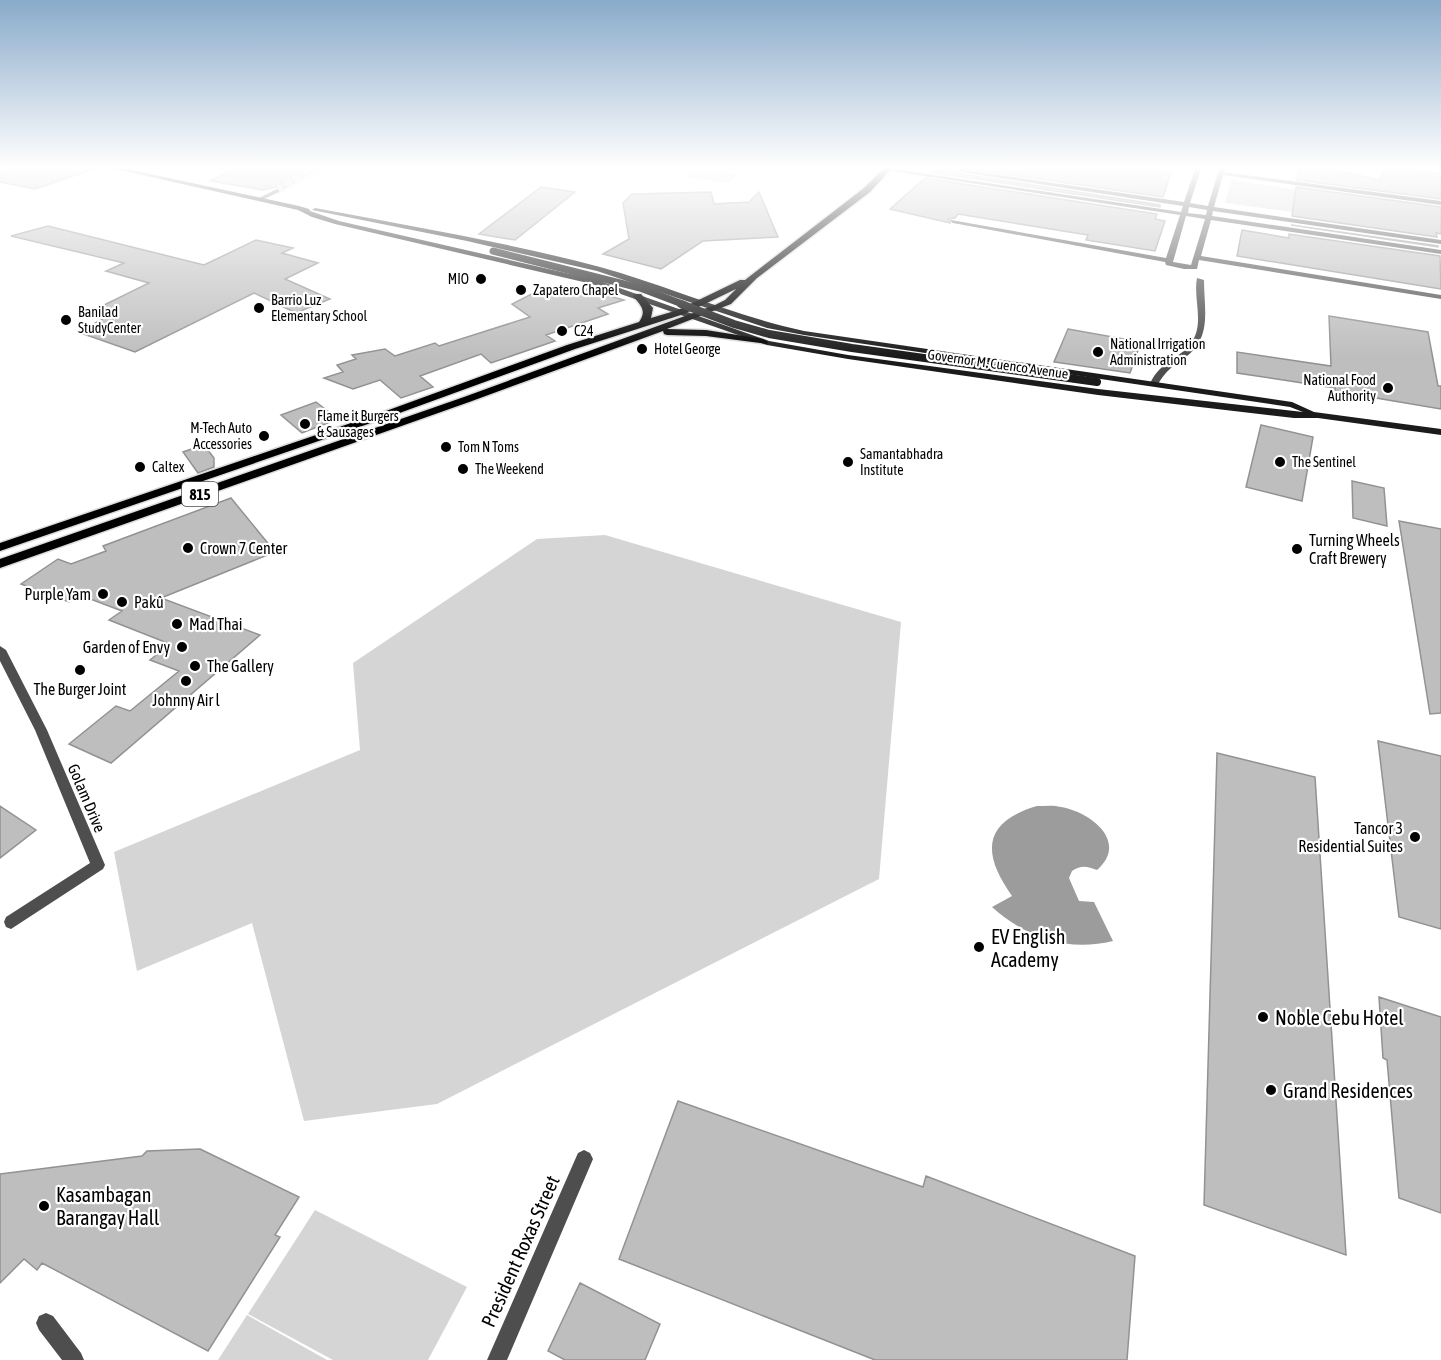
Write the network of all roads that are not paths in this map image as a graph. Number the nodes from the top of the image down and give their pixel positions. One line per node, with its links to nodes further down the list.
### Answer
1 (365, 229): 17 (main road, Governor M. Cuenco Avenue)
2 (398, 229): 28 (main road, Governor M. Cuenco Avenue, bridge)
3 (421, 229): 16 (main road, Governor M. Cuenco Avenue)
4 (815, 229): 14 (main road, 815)
5 (999, 229): 13 (street)
6 (1180, 229): 13 (street)
7 (1205, 229): 12 (street)
8 (1291, 229): 11 (street)
9 (1356, 229): 10 (street)
10 (1441, 242)
11 (1441, 252)
12 (1197, 258): 13 (street); 18 (street)
13 (1169, 261)
14 (754, 276): 19 (main road, 815); 20 (main road, 815)
15 (1200, 280): 27 (street)
16 (643, 282): 17 (main road); 19 (main road, Governor M. Cuenco Avenue)
17 (633, 295): 21 (main road, Governor M. Cuenco Avenue); 23 (main road)
18 (1441, 297)
19 (703, 302): 20 (main road, Governor M. Cuenco Avenue); 21 (main road, 815)
20 (718, 307): 22 (main road, 815); 24 (main road, Governor M. Cuenco Avenue)
21 (681, 312): 22 (main road, Governor M. Cuenco Avenue); 23 (main road, 815)
22 (693, 317): 25 (main road, 815); 26 (main road, Governor M. Cuenco Avenue)
23 (643, 324): 30 (main road, 815)
24 (783, 329): 26 (main road); 27 (main road, Governor M. Cuenco Avenue)
25 (652, 332): 26 (main road); 31 (main road, 815)
26 (765, 342): 28 (main road, Governor M. Cuenco Avenue)
27 (1154, 384): 28 (main road, Governor M. Cuenco Avenue)
28 (1318, 415): 29 (main road, Governor M. Cuenco Avenue)
29 (1441, 432)
30 (0, 547)
31 (0, 564)
32 (0, 650): 33 (street, Golam Drive)
33 (11, 922)
34 (584, 1159): 37 (street, President Roxas Street)
35 (46, 1323): 36 (street)
36 (74, 1360)
37 (497, 1360)

